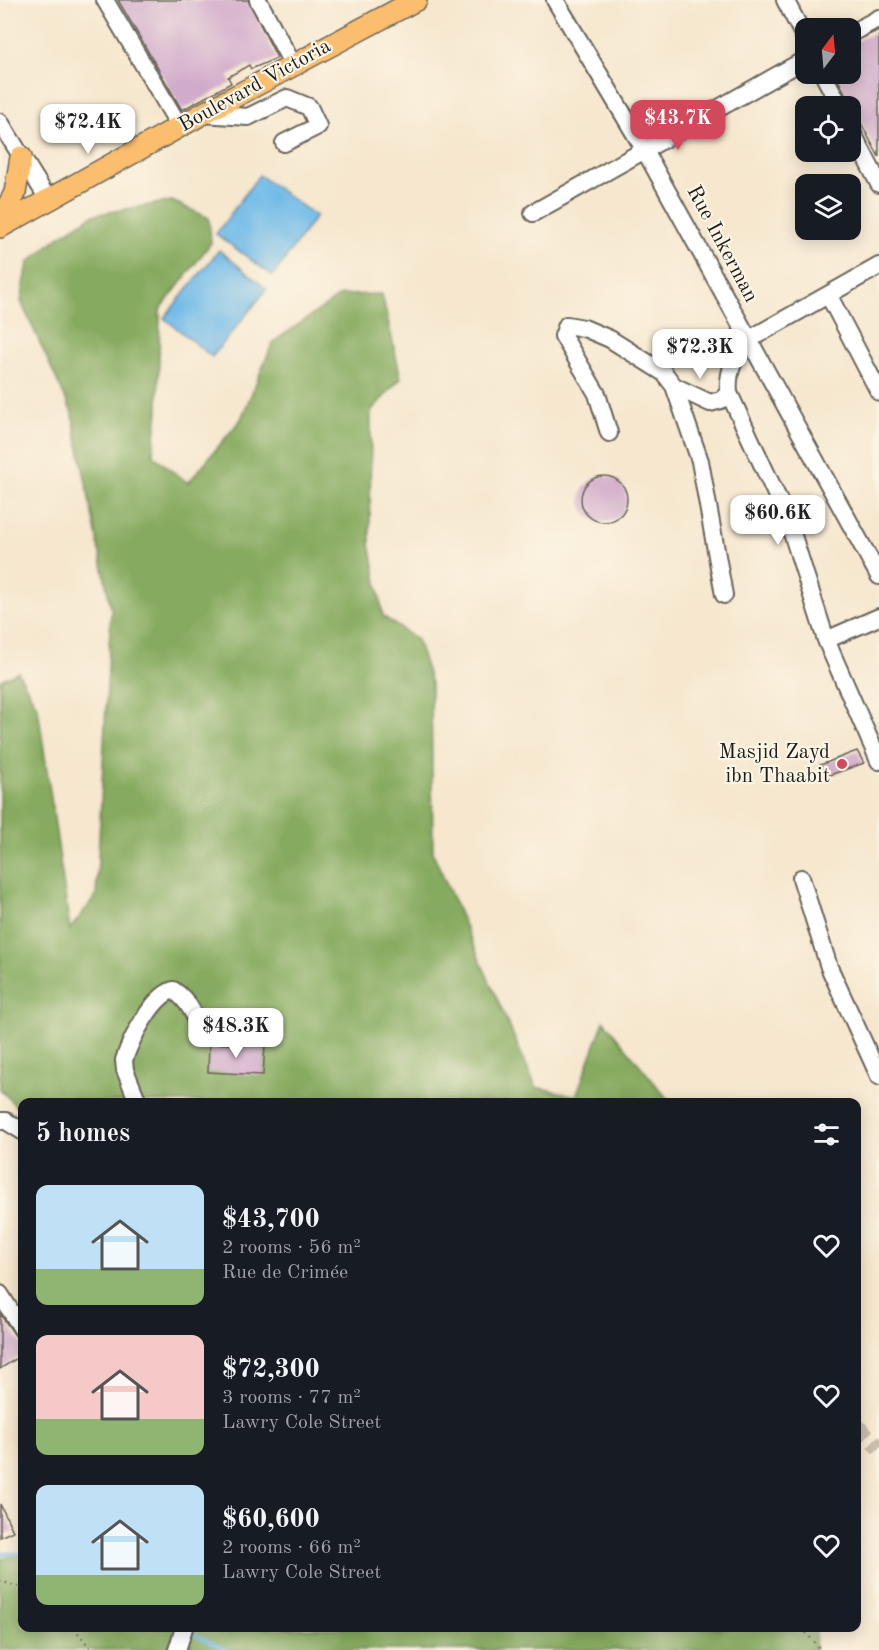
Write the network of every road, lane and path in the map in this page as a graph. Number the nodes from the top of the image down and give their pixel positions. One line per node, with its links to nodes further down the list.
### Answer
1 (105, 0): 13 (street)
2 (258, 0): 9 (street)
3 (416, 0): 9 (main road, Boulevard Victoria)
4 (555, 0): 15 (street, Rue Inkerman)
5 (785, 0): 7 (street)
6 (879, 18): 8 (street)
7 (795, 19)
8 (861, 28)
9 (293, 65): 11 (main road, Boulevard Victoria)
10 (795, 65): 15 (street)
11 (202, 114): 13 (main road, Boulevard Victoria); 14 (street)
12 (0, 122): 17 (street)
13 (180, 127): 19 (main road, Boulevard Victoria)
14 (284, 143)
15 (644, 149): 20 (street); 25 (street, Rue Inkerman)
16 (861, 149): 18 (street)
17 (21, 157): 19 (street); 21 (main road)
18 (879, 184)
19 (48, 199): 22 (main road, Boulevard Victoria)
20 (533, 213)
21 (0, 221)
22 (0, 227)
23 (879, 266): 24 (street)
24 (829, 296): 25 (street); 27 (street)
25 (748, 340): 28 (street); 30 (street, Rue Inkerman)
26 (674, 386): 28 (street); 29 (street); 31 (street)
27 (879, 392)
28 (729, 393): 33 (street)
29 (609, 433)
30 (879, 576)
31 (724, 595)
32 (879, 617): 33 (street)
33 (826, 640): 34 (street)
34 (879, 761)
35 (801, 878): 37 (street)
36 (201, 1034): 38 (street)
37 (879, 1076)
38 (136, 1098)
39 (0, 1121): 40 (street)
40 (18, 1128)
41 (0, 1294): 42 (street)
42 (18, 1323)
43 (0, 1581): 44 (path)
44 (18, 1587)
45 (77, 1632): 48 (path)
46 (183, 1632): 49 (street)
47 (805, 1632): 50 (path)
48 (92, 1650)
49 (177, 1650)
50 (821, 1650)

